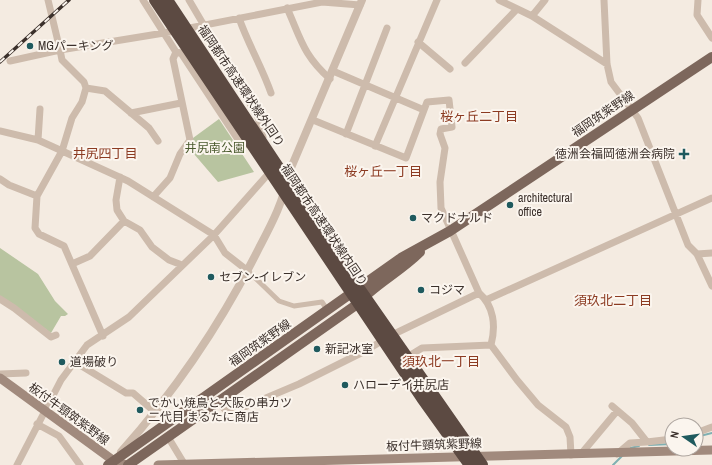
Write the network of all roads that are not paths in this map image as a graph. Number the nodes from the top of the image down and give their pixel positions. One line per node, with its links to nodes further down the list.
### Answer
1 (48, 0): 22 (street)
2 (143, 0): 19 (street)
3 (155, 0): 94 (highway, 福岡都市高速環状線内回り)
4 (167, 0): 95 (highway, 福岡都市高速環状線外回り)
5 (189, 0): 17 (street)
6 (437, 0): 21 (street)
7 (499, 0): 11 (street)
8 (545, 0): 15 (street)
9 (604, 0): 27 (street)
10 (698, 0): 20 (street)
11 (507, 2): 14 (street)
12 (361, 3): 13 (street); 29 (street)
13 (287, 8): 16 (street); 29 (street)
14 (517, 9): 15 (street); 26 (street)
15 (532, 16): 27 (street)
16 (239, 18): 17 (street); 32 (street)
17 (204, 24): 19 (street); 42 (street)
18 (387, 28): 30 (street)
19 (164, 33): 22 (street); 23 (street)
20 (712, 38)
21 (418, 42): 28 (street); 33 (street)
22 (60, 50): 25 (street); 31 (street)
23 (176, 52): 34 (street); 45 (street)
24 (712, 57): 36 (main road, 福岡筑紫野線)
25 (10, 61)
26 (465, 63)
27 (607, 64): 36 (street)
28 (450, 69)
29 (331, 75): 30 (street); 39 (street)
30 (365, 85): 33 (street); 41 (street)
31 (86, 88): 38 (street); 47 (street)
32 (272, 93)
33 (394, 98): 37 (street); 46 (street)
34 (181, 103): 38 (street); 52 (street)
35 (40, 109): 43 (street)
36 (633, 109): 54 (street); 56 (main road, 福岡筑紫野線)
37 (424, 110): 46 (street); 56 (street)
38 (131, 113): 44 (street)
39 (313, 120): 41 (street); 63 (street)
40 (0, 131): 43 (street)
41 (346, 134): 46 (street)
42 (263, 137)
43 (38, 140): 47 (street)
44 (158, 141)
45 (252, 144)
46 (375, 146)
47 (62, 151): 49 (street); 51 (street)
48 (270, 172): 57 (street)
49 (120, 177): 52 (street); 55 (street)
50 (0, 179): 51 (street)
51 (37, 196): 61 (street)
52 (153, 197): 57 (street)
53 (712, 198): 54 (street)
54 (676, 214): 60 (street); 67 (street)
55 (124, 221): 61 (street); 62 (street)
56 (450, 231): 58 (main road, 福岡筑紫野線); 65 (street)
57 (214, 235): 62 (street); 63 (street)
58 (427, 245): 68 (main road, 福岡筑紫野線); 77 (main road, 福岡筑紫野線)
59 (712, 253): 60 (street)
60 (697, 254): 64 (street)
61 (72, 264): 70 (street)
62 (182, 265): 70 (street)
63 (248, 271): 68 (street); 79 (street)
64 (712, 286)
65 (479, 293): 67 (street); 77 (street)
66 (0, 299): 69 (street)
67 (486, 300): 71 (street)
68 (328, 311): 88 (main road, 福岡筑紫野線)
69 (56, 335)
70 (103, 336): 73 (street)
71 (491, 344): 72 (street); 87 (street)
72 (409, 356)
73 (75, 362): 78 (street); 79 (street)
74 (26, 373): 75 (street)
75 (0, 374)
76 (0, 378): 78 (main road, 板付牛頸筑紫野線)
77 (218, 402): 81 (main road, 福岡筑紫野線)
78 (44, 410): 80 (street); 88 (main road, 板付牛頸筑紫野線)
79 (155, 412): 88 (street)
80 (37, 424): 89 (street); 90 (street)
81 (168, 437): 91 (main road, 福岡筑紫野線); 93 (street)
82 (664, 440): 83 (street)
83 (647, 442): 85 (street); 86 (street)
84 (712, 450): 86 (main road, 板付牛頸筑紫野線)
85 (581, 454): 86 (main road, 板付牛頸筑紫野線); 87 (main road, 板付牛頸筑紫野線)
86 (617, 454)
87 (571, 455): 93 (main road, 板付牛頸筑紫野線)
88 (114, 464): 91 (main road, 板付牛頸筑紫野線)
89 (17, 465)
90 (80, 465)
91 (127, 465)
92 (158, 465): 93 (main road, 板付牛頸筑紫野線)
93 (185, 465)
94 (470, 465)
95 (482, 465)

